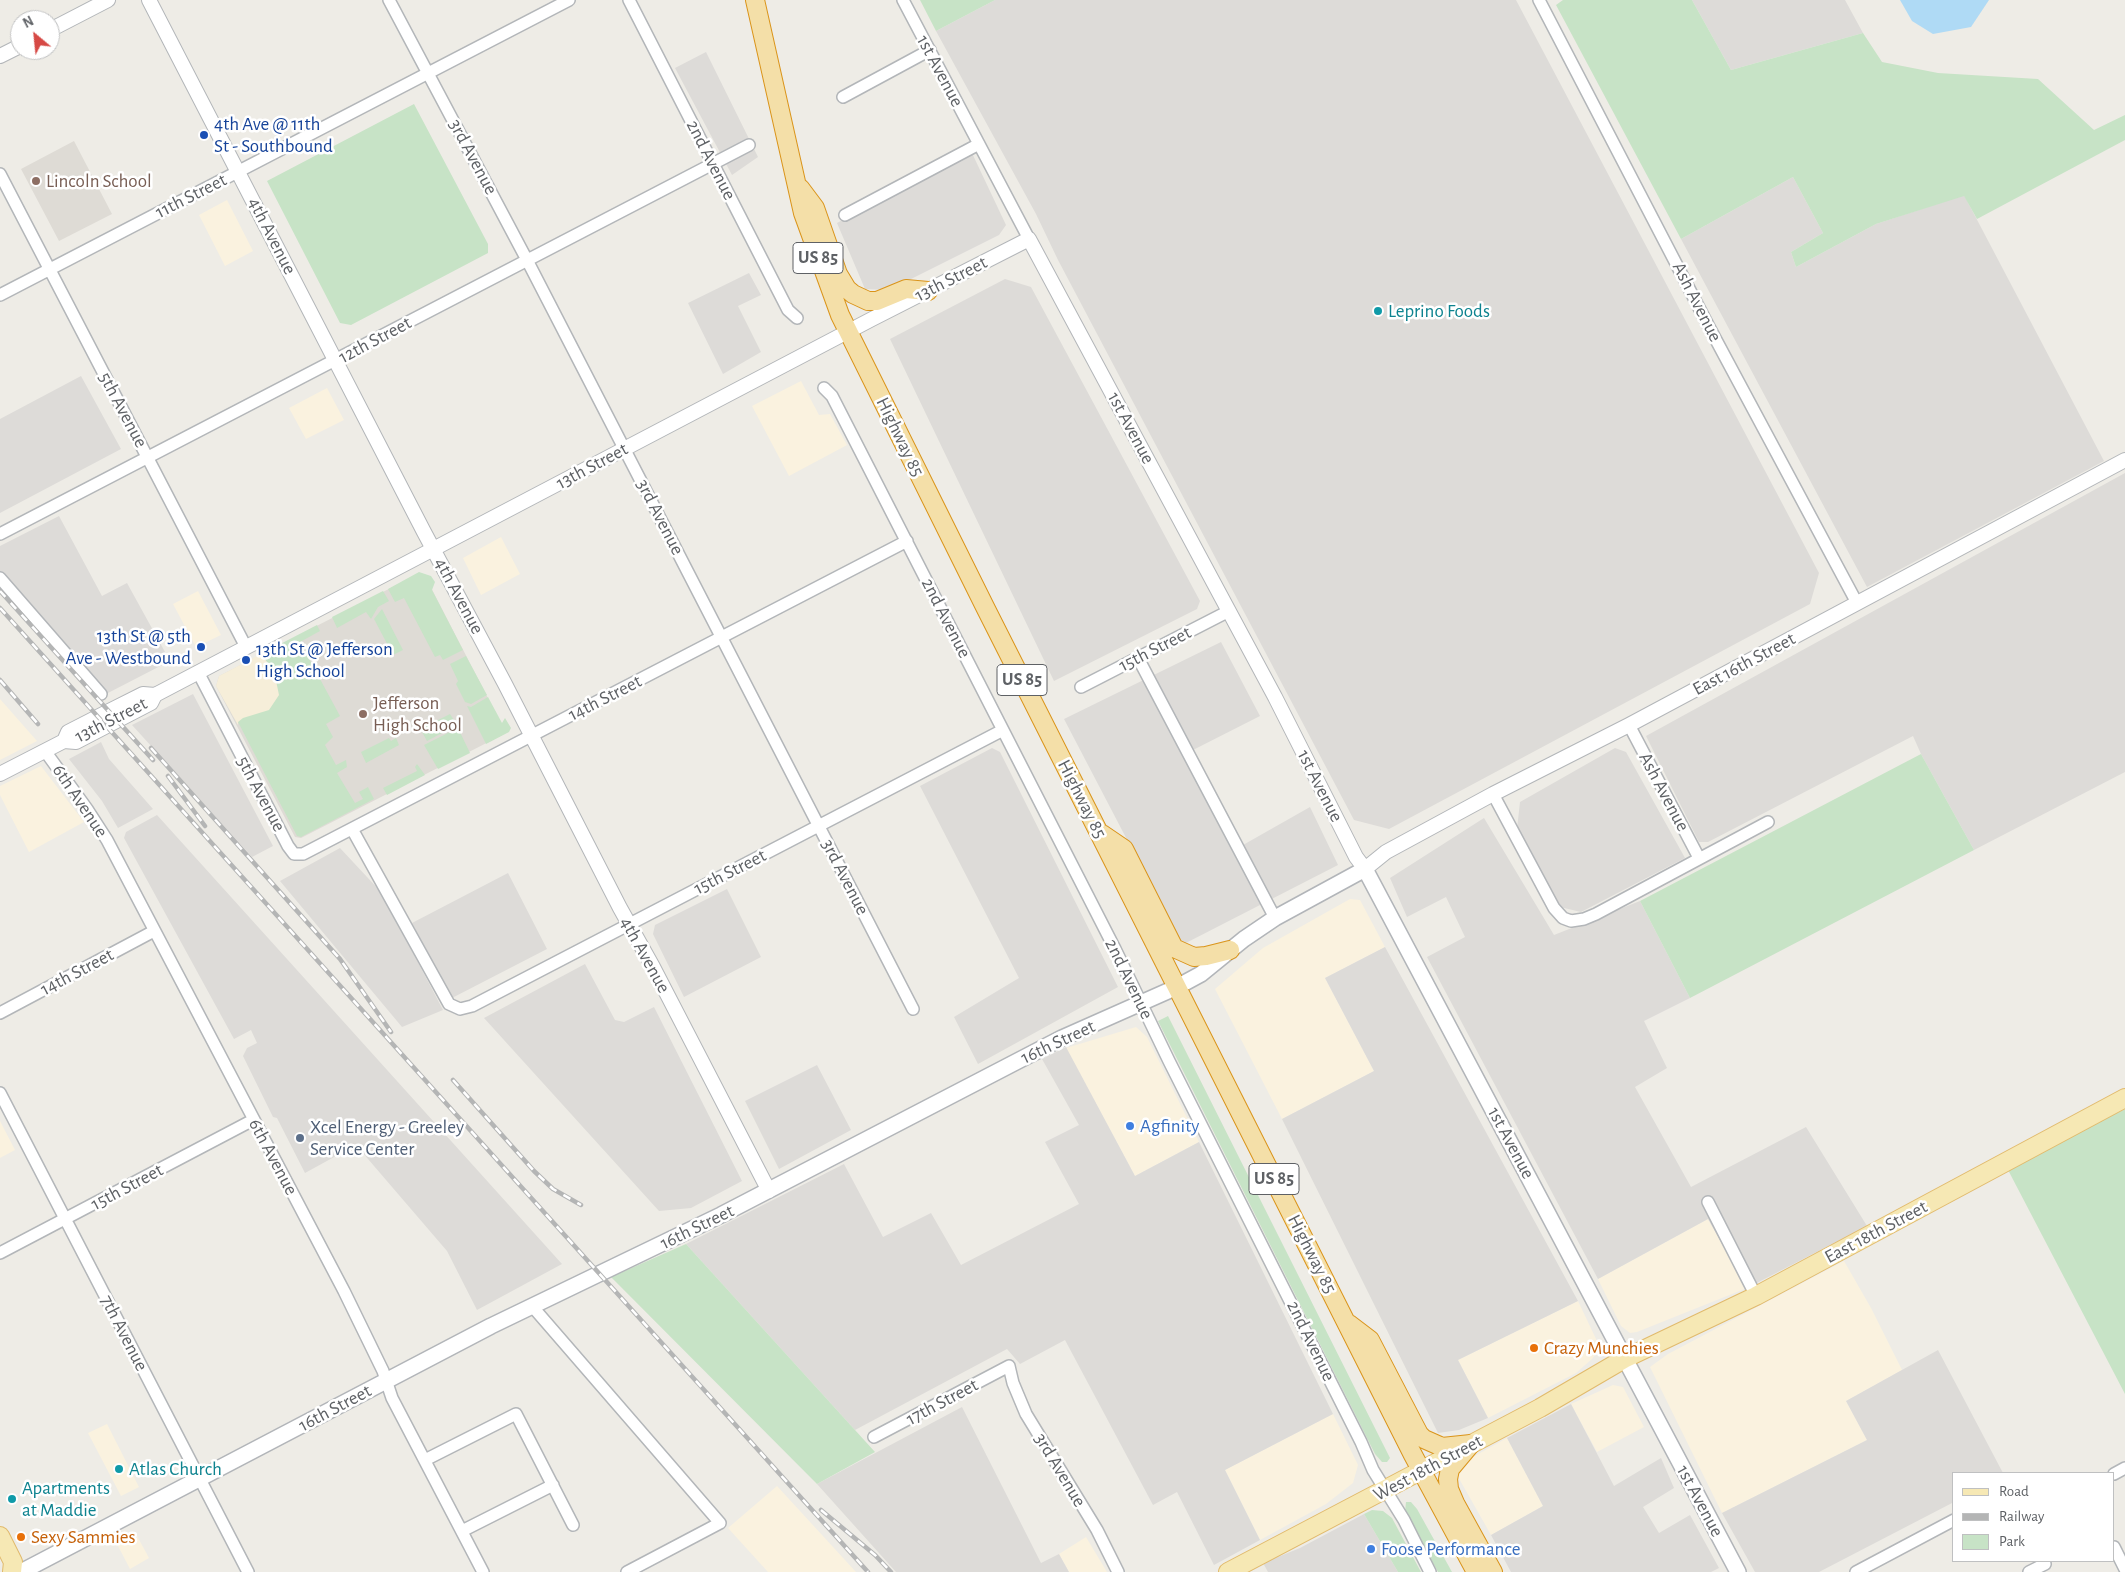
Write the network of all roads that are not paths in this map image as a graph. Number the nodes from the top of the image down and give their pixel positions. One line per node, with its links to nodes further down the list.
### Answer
1 (108, 0): 9 (street)
2 (149, 0): 16 (street, 4th Avenue)
3 (389, 0): 11 (street, 3rd Avenue)
4 (569, 0): 11 (street, 11th Street)
5 (629, 0): 15 (street, 2nd Avenue)
6 (755, 0): 18 (highway, Highway 85 / US 85)
7 (903, 0): 10 (street, 1st Avenue)
8 (1539, 0): 36 (street, Ash Avenue)
9 (60, 25)
10 (930, 50): 12 (street); 13 (street, 1st Avenue)
11 (428, 74): 16 (street, 11th Street); 21 (street, 3rd Avenue)
12 (844, 96)
13 (979, 144): 19 (street); 20 (street, 1st Avenue)
14 (749, 145): 15 (street, 12th Street)
15 (713, 164): 21 (street, 12th Street); 25 (street, 2nd Avenue)
16 (239, 172): 22 (street, 11th Street); 27 (street, 4th Avenue)
17 (0, 174): 22 (street, 5th Avenue)
18 (795, 182): 23 (highway); 26 (highway, Highway 85 / US 85)
19 (845, 215)
20 (1029, 239): 23 (street, 13th Street); 37 (street, 1st Avenue)
21 (527, 260): 27 (street, 12th Street); 29 (street, 3rd Avenue)
22 (50, 269): 24 (street, 11th Street); 30 (street, 5th Avenue)
23 (928, 290): 26 (street, 13th Street)
24 (0, 295)
25 (797, 318)
26 (848, 332): 29 (street, 13th Street); 53 (highway, Highway 85 / US 85)
27 (336, 360): 30 (street, 12th Street); 34 (street, 4th Avenue)
28 (824, 388): 33 (street, 2nd Avenue)
29 (625, 449): 34 (street, 13th Street); 38 (street, 3rd Avenue)
30 (148, 457): 32 (street, 12th Street); 39 (street, 5th Avenue)
31 (2125, 460): 36 (street, East 16th Street)
32 (0, 534)
33 (907, 541): 38 (street, 14th Street); 45 (street, 2nd Avenue)
34 (434, 549): 39 (street, 13th Street); 46 (street, 4th Avenue)
35 (0, 578): 43 (street)
36 (1857, 603): 44 (street, East 16th Street)
37 (1229, 611): 40 (street, 15th Street); 56 (street, 1st Avenue)
38 (722, 638): 46 (street, 14th Street); 51 (street, 3rd Avenue)
39 (246, 647): 41 (street, 13th Street)
40 (1138, 658): 42 (street, 15th Street); 57 (street)
41 (198, 672): 47 (street, 13th Street); 54 (street, 5th Avenue)
42 (1081, 687)
43 (101, 694)
44 (1629, 725): 49 (street, East 16th Street); 55 (street, Ash Avenue)
45 (1004, 730): 51 (street, 15th Street); 62 (street, 2nd Avenue)
46 (532, 736): 52 (street, 14th Street); 58 (street, 4th Avenue)
47 (45, 751): 48 (street, 13th Street); 59 (street, 6th Avenue)
48 (0, 774)
49 (1493, 794): 55 (street); 56 (street, East 16th Street)
50 (1768, 822): 55 (street)
51 (819, 826): 58 (street, 15th Street); 63 (street, 3rd Avenue)
52 (352, 829): 54 (street, 14th Street); 58 (street, 15th Street)
53 (1099, 832): 60 (highway); 61 (highway, Highway 85 / US 85)
54 (303, 854)
55 (1699, 858)
56 (1365, 869): 57 (main road, 16th Street); 75 (main road, 1st Avenue)
57 (1275, 918): 60 (main road, 16th Street)
58 (629, 924): 68 (street, 4th Avenue)
59 (154, 931): 64 (street, 14th Street); 67 (street, 6th Avenue)
60 (1230, 950): 61 (main road, 16th Street)
61 (1177, 987): 62 (main road, 16th Street); 74 (highway, Highway 85 / US 85)
62 (1142, 1003): 68 (main road, 16th Street); 84 (street, 2nd Avenue)
63 (913, 1008)
64 (0, 1013)
65 (0, 1093): 70 (street, 7th Avenue)
66 (2125, 1098): 72 (main road, East 18th Street)
67 (253, 1120): 70 (street, 15th Street); 77 (street, 6th Avenue)
68 (768, 1192): 73 (main road, 16th Street)
69 (1708, 1202): 72 (street)
70 (65, 1219): 71 (street, 15th Street); 82 (street, 7th Avenue)
71 (0, 1253)
72 (1756, 1296): 75 (main road, East 18th Street)
73 (532, 1306): 77 (main road, 16th Street); 98 (street)
74 (1347, 1322): 79 (highway); 81 (highway, Highway 85 / US 85)
75 (1624, 1359): 79 (main road, West 18th Street); 104 (main road, 1st Avenue)
76 (1009, 1366): 78 (street, 17th Street); 99 (street, 3rd Avenue)
77 (387, 1381): 80 (street, 6th Avenue); 82 (main road, 16th Street)
78 (874, 1437)
79 (1472, 1444): 81 (main road, West 18th Street); 103 (highway)
80 (425, 1460): 83 (street); 87 (street, 6th Avenue)
81 (1420, 1470): 84 (main road, West 18th Street); 102 (highway, Highway 85 / US 85)
82 (199, 1479): 95 (main road, 16th Street); 96 (street, 7th Avenue)
83 (553, 1486): 86 (street); 87 (street)
84 (1385, 1490): 100 (main road, West 18th Street); 101 (street, 2nd Avenue)
85 (1952, 1521): 105 (street)
86 (573, 1525)
87 (462, 1530): 97 (street, 6th Avenue)
88 (0, 1536): 94 (main road)
89 (2115, 1549): 92 (street)
90 (2044, 1562): 106 (street)
91 (0, 1568): 93 (main road)
92 (2125, 1569)
93 (4, 1572)
94 (12, 1572)
95 (21, 1572)
96 (248, 1572)
97 (483, 1572)
98 (627, 1572)
99 (1118, 1572)
100 (1228, 1572)
101 (1430, 1572)
102 (1476, 1572)
103 (1493, 1572)
104 (1738, 1572)
105 (1856, 1572)
106 (2029, 1572)

